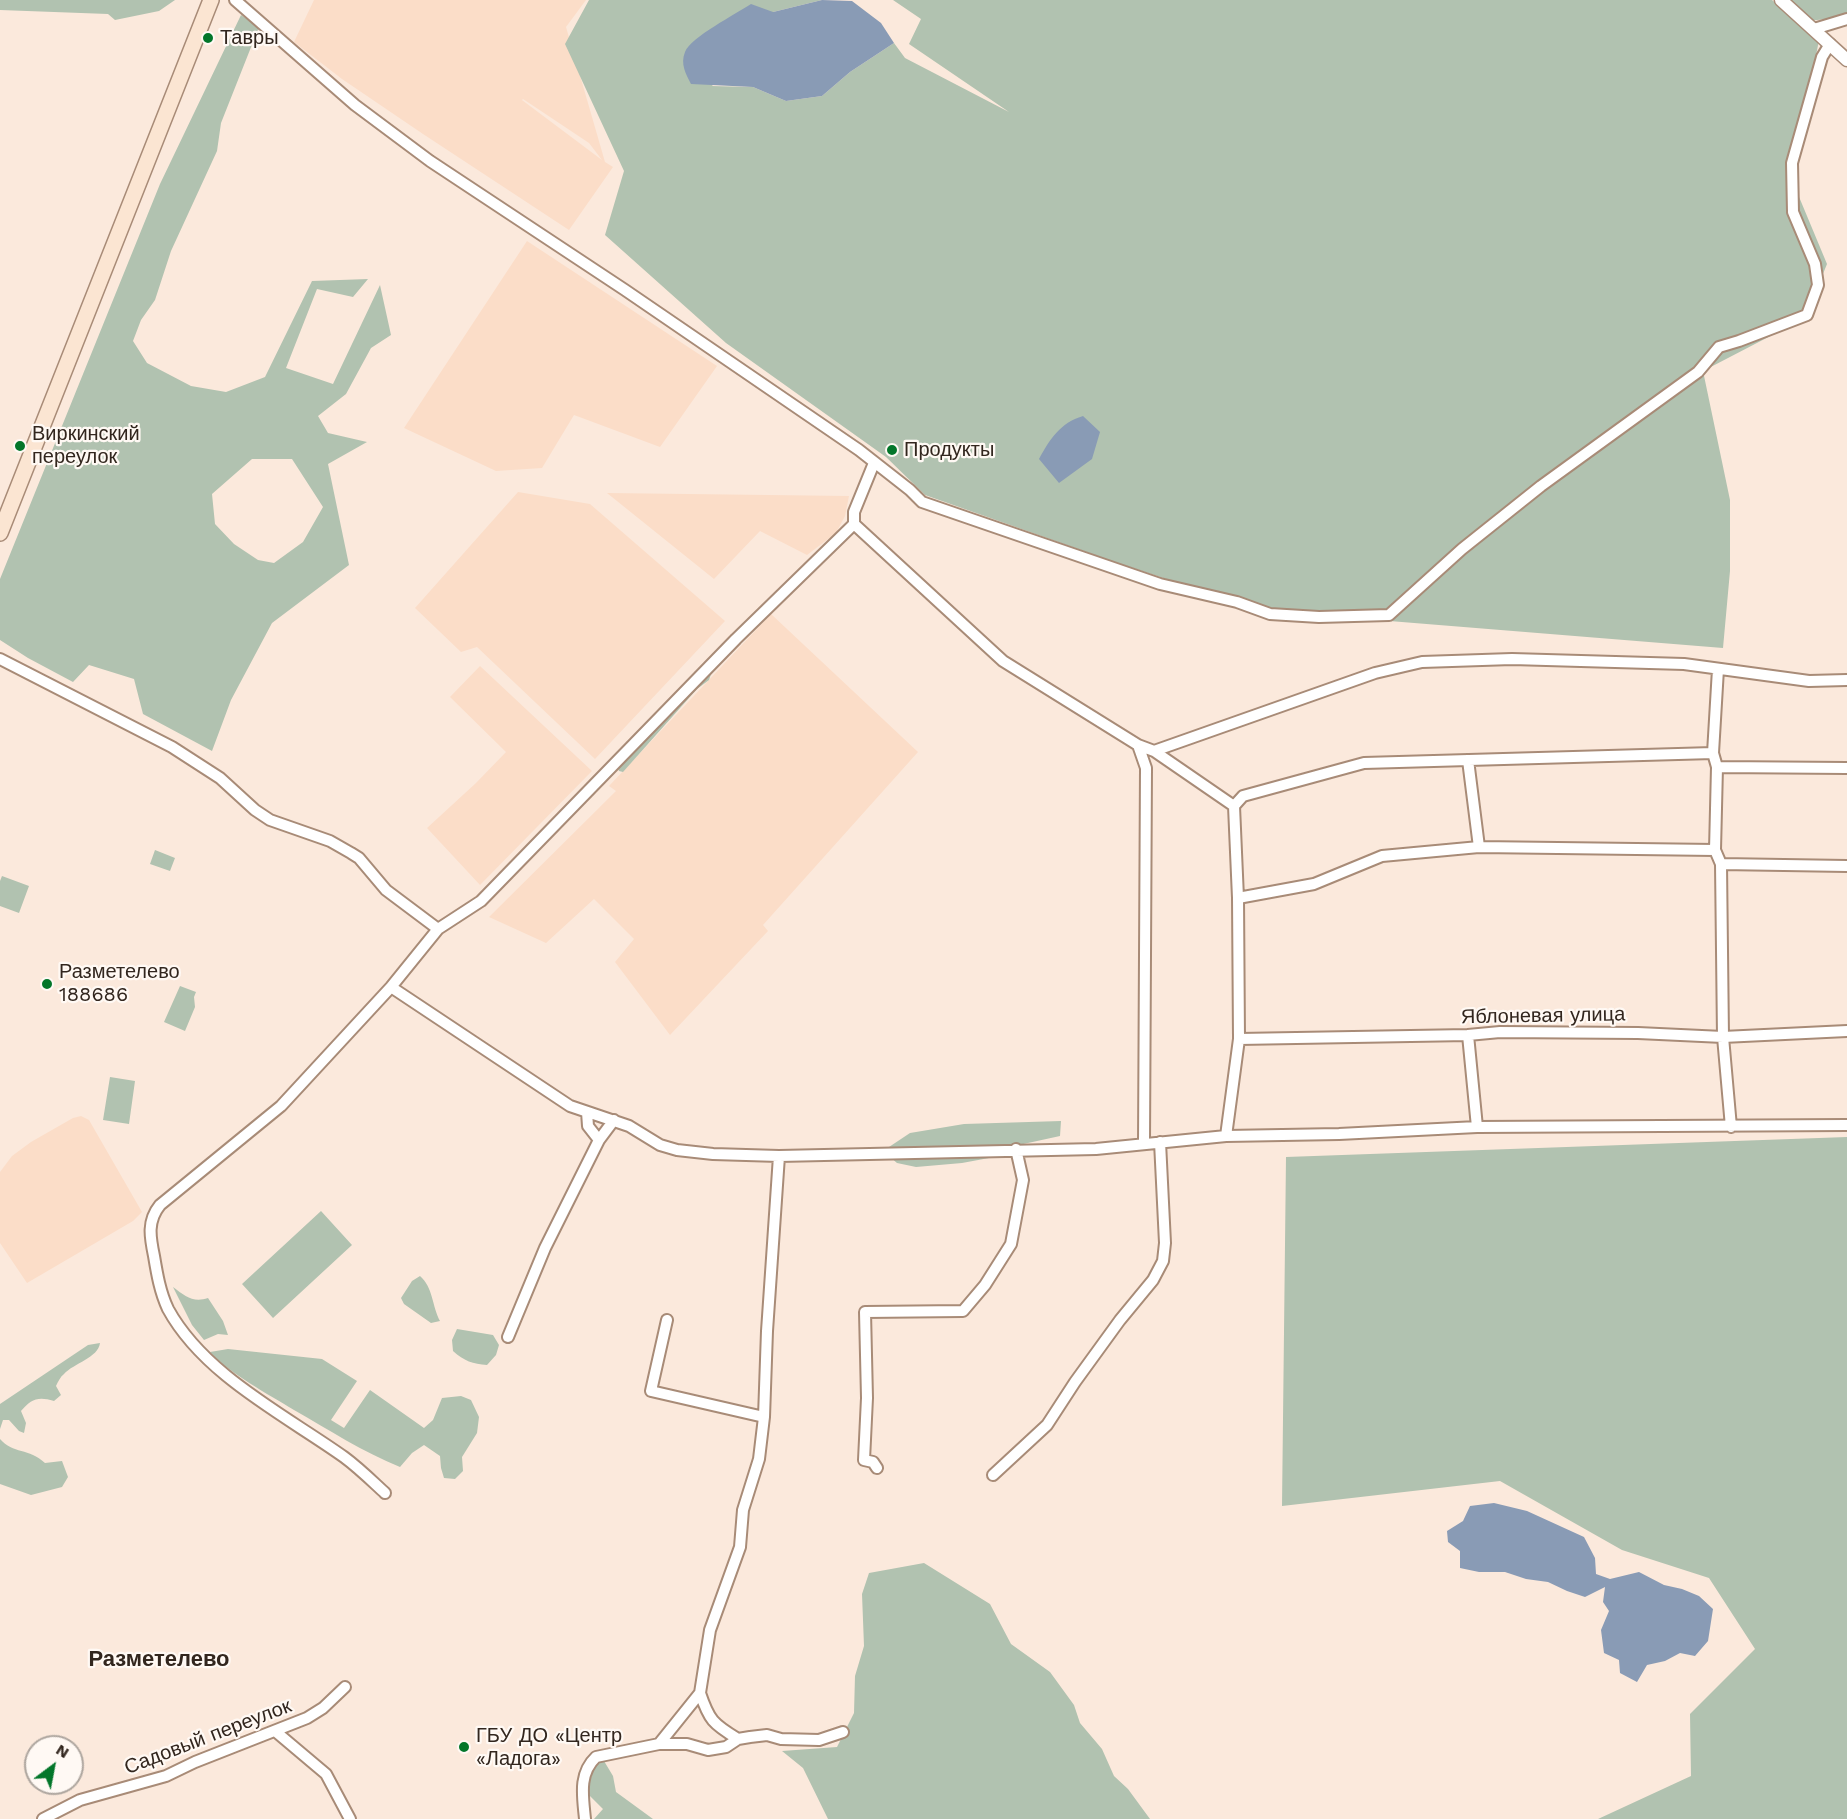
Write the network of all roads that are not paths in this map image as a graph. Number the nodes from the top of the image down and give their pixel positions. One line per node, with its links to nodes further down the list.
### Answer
1 (211, 0): 10 (main road)
2 (235, 0): 8 (street)
3 (1781, 0): 5 (street)
4 (1847, 20): 5 (street)
5 (1814, 29): 6 (street)
6 (1830, 45): 7 (street); 8 (street)
7 (1847, 60)
8 (874, 463): 9 (street)
9 (854, 524): 14 (street); 26 (street)
10 (0, 533)
11 (0, 659): 26 (street)
12 (1718, 669): 13 (street); 15 (street); 16 (street)
13 (1847, 680)
14 (1138, 745): 15 (street); 40 (street)
15 (1154, 751): 20 (street)
16 (1713, 753): 17 (street); 18 (street)
17 (1468, 760): 20 (street); 21 (street)
18 (1717, 767): 19 (street); 22 (street)
19 (1847, 768)
20 (1234, 806): 25 (street)
21 (1479, 847): 22 (street); 25 (street)
22 (1715, 850): 23 (street)
23 (1721, 864): 24 (street); 30 (street)
24 (1847, 866)
25 (1238, 898): 31 (street)
26 (438, 929): 27 (street)
27 (391, 987): 32 (street); 48 (street)
28 (1847, 1031): 30 (street, Яблоневая улица)
29 (1468, 1035): 30 (street, Яблоневая улица); 31 (street, Яблоневая улица); 35 (street)
30 (1723, 1037): 36 (street)
31 (1239, 1039): 37 (street)
32 (587, 1112): 33 (street); 38 (street)
33 (614, 1120): 38 (street); 42 (street)
34 (1847, 1125): 36 (street)
35 (1477, 1127): 36 (street); 37 (street)
36 (1731, 1127)
37 (1226, 1136): 39 (street)
38 (599, 1140): 44 (street)
39 (1160, 1142): 40 (street); 47 (street)
40 (1144, 1143): 41 (street)
41 (1016, 1149): 42 (street); 46 (street)
42 (779, 1156): 45 (street)
43 (667, 1320): 45 (street)
44 (508, 1336)
45 (764, 1417): 50 (street)
46 (878, 1467)
47 (993, 1475)
48 (385, 1493)
49 (345, 1687): 51 (street, Садовый переулок)
50 (700, 1693): 53 (street); 54 (street)
51 (275, 1731): 55 (street, Садовый переулок); 56 (street)
52 (843, 1732): 53 (street)
53 (738, 1739): 54 (street)
54 (659, 1744): 57 (street)
55 (43, 1819)
56 (350, 1819)
57 (585, 1819)

